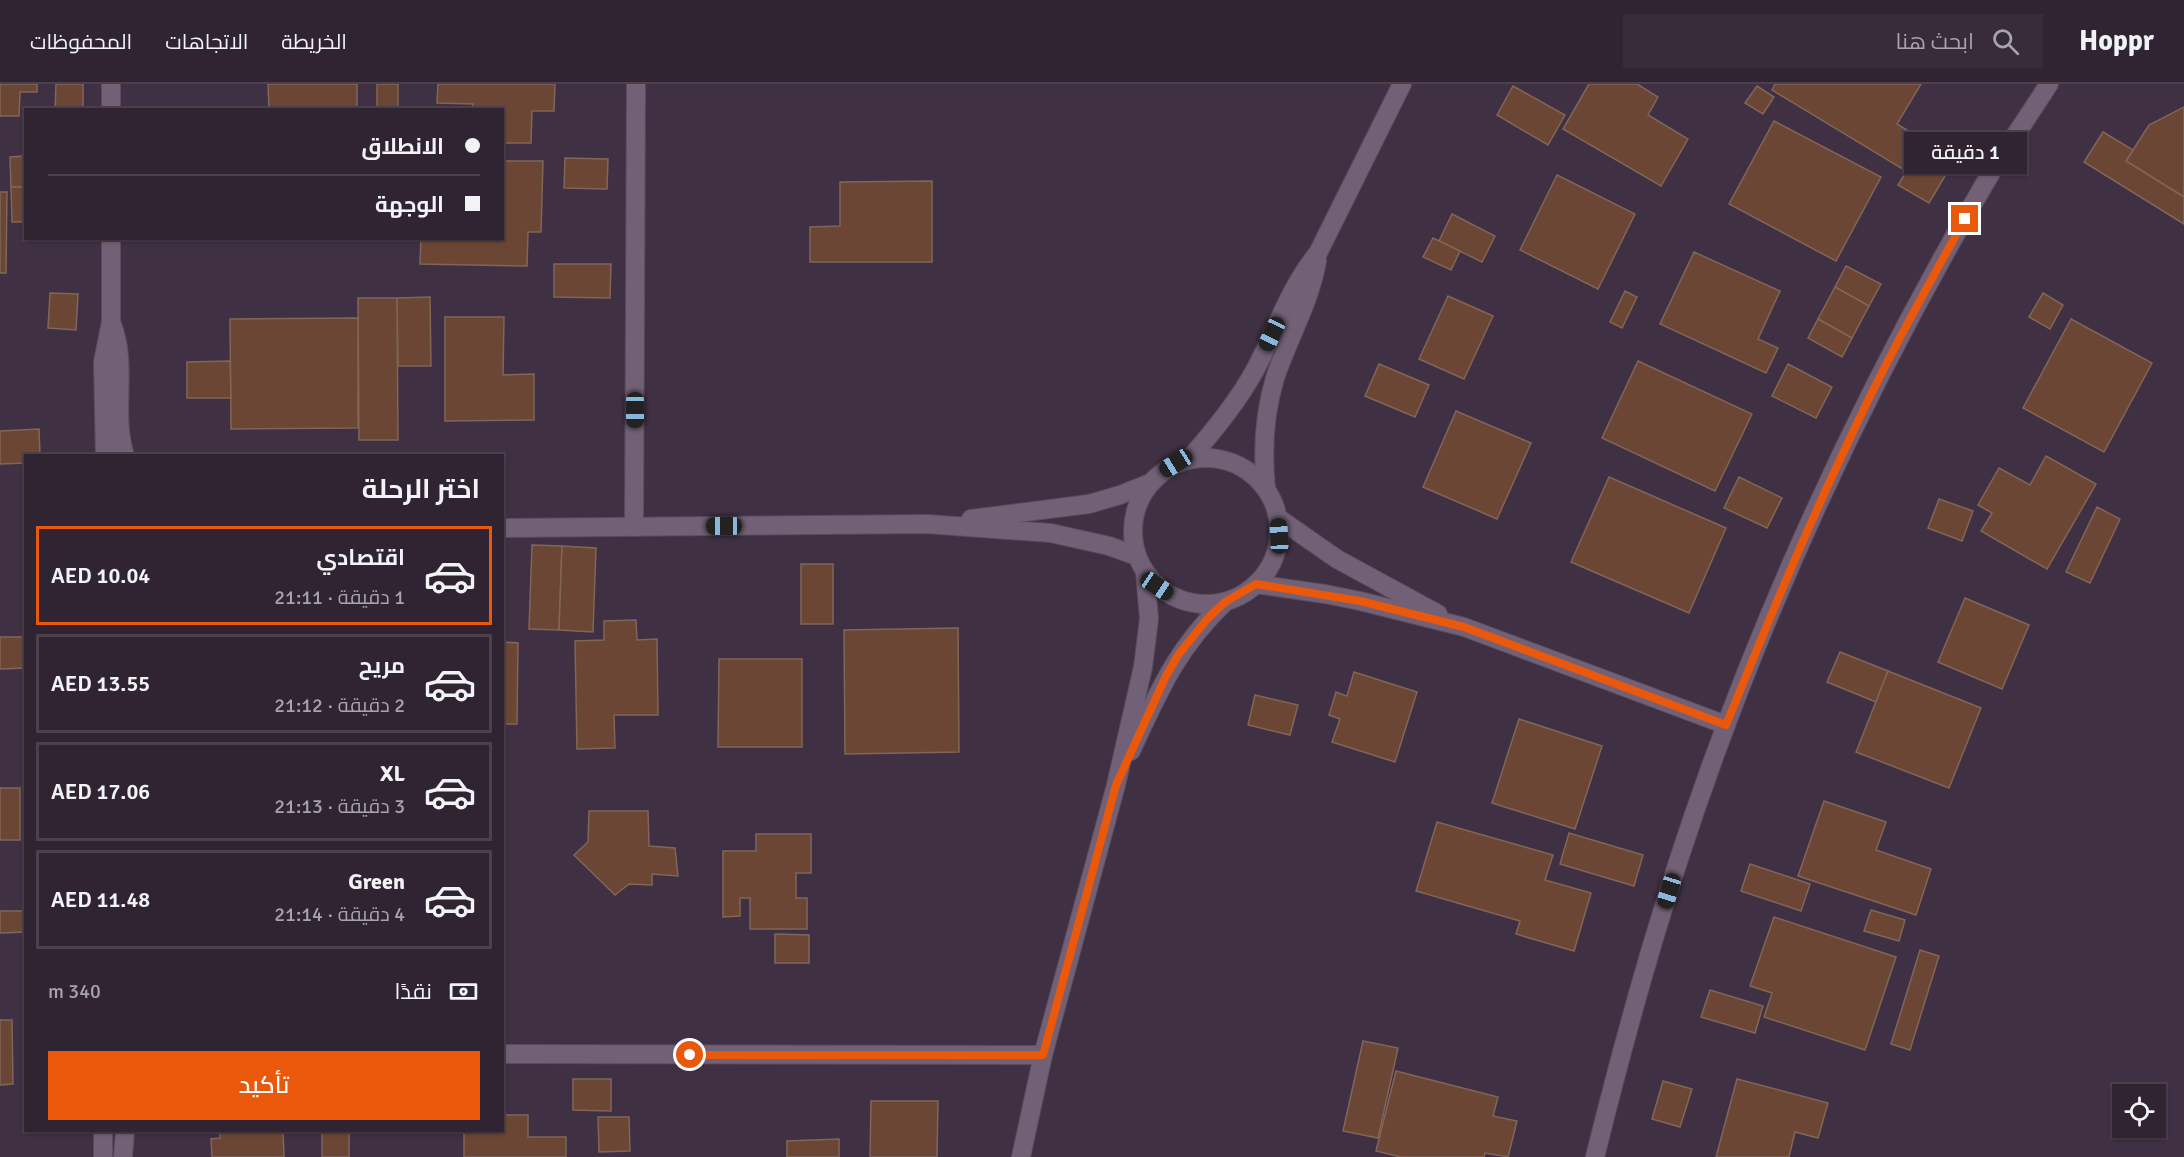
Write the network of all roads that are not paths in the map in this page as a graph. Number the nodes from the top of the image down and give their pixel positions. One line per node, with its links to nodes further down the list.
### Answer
1 (111, 84): 5 (street)
2 (636, 84): 16 (street)
3 (1402, 84): 7 (street)
4 (2049, 84): 23 (street)
5 (111, 108)
6 (111, 240): 8 (street)
7 (1318, 253): 11 (street); 13 (street)
8 (111, 322): 9 (street); 10 (street)
9 (105, 454)
10 (125, 454)
11 (1189, 459): 12 (street); 13 (street)
12 (1150, 483): 15 (street); 18 (street)
13 (1266, 488): 14 (street)
14 (1278, 518): 20 (street); 22 (street)
15 (927, 524): 16 (street); 18 (street)
16 (634, 527): 17 (street)
17 (504, 528)
18 (1137, 556): 19 (street)
19 (1145, 572): 21 (street); 24 (street)
20 (1256, 584): 21 (street); 22 (street)
21 (1225, 602): 24 (street)
22 (1464, 627): 23 (street)
23 (1726, 725): 32 (street)
24 (1116, 785): 26 (street)
25 (504, 1054): 26 (street)
26 (1043, 1055): 31 (street)
27 (103, 1132): 29 (street)
28 (125, 1132): 30 (street)
29 (103, 1157)
30 (123, 1157)
31 (1021, 1157)
32 (1595, 1157)

